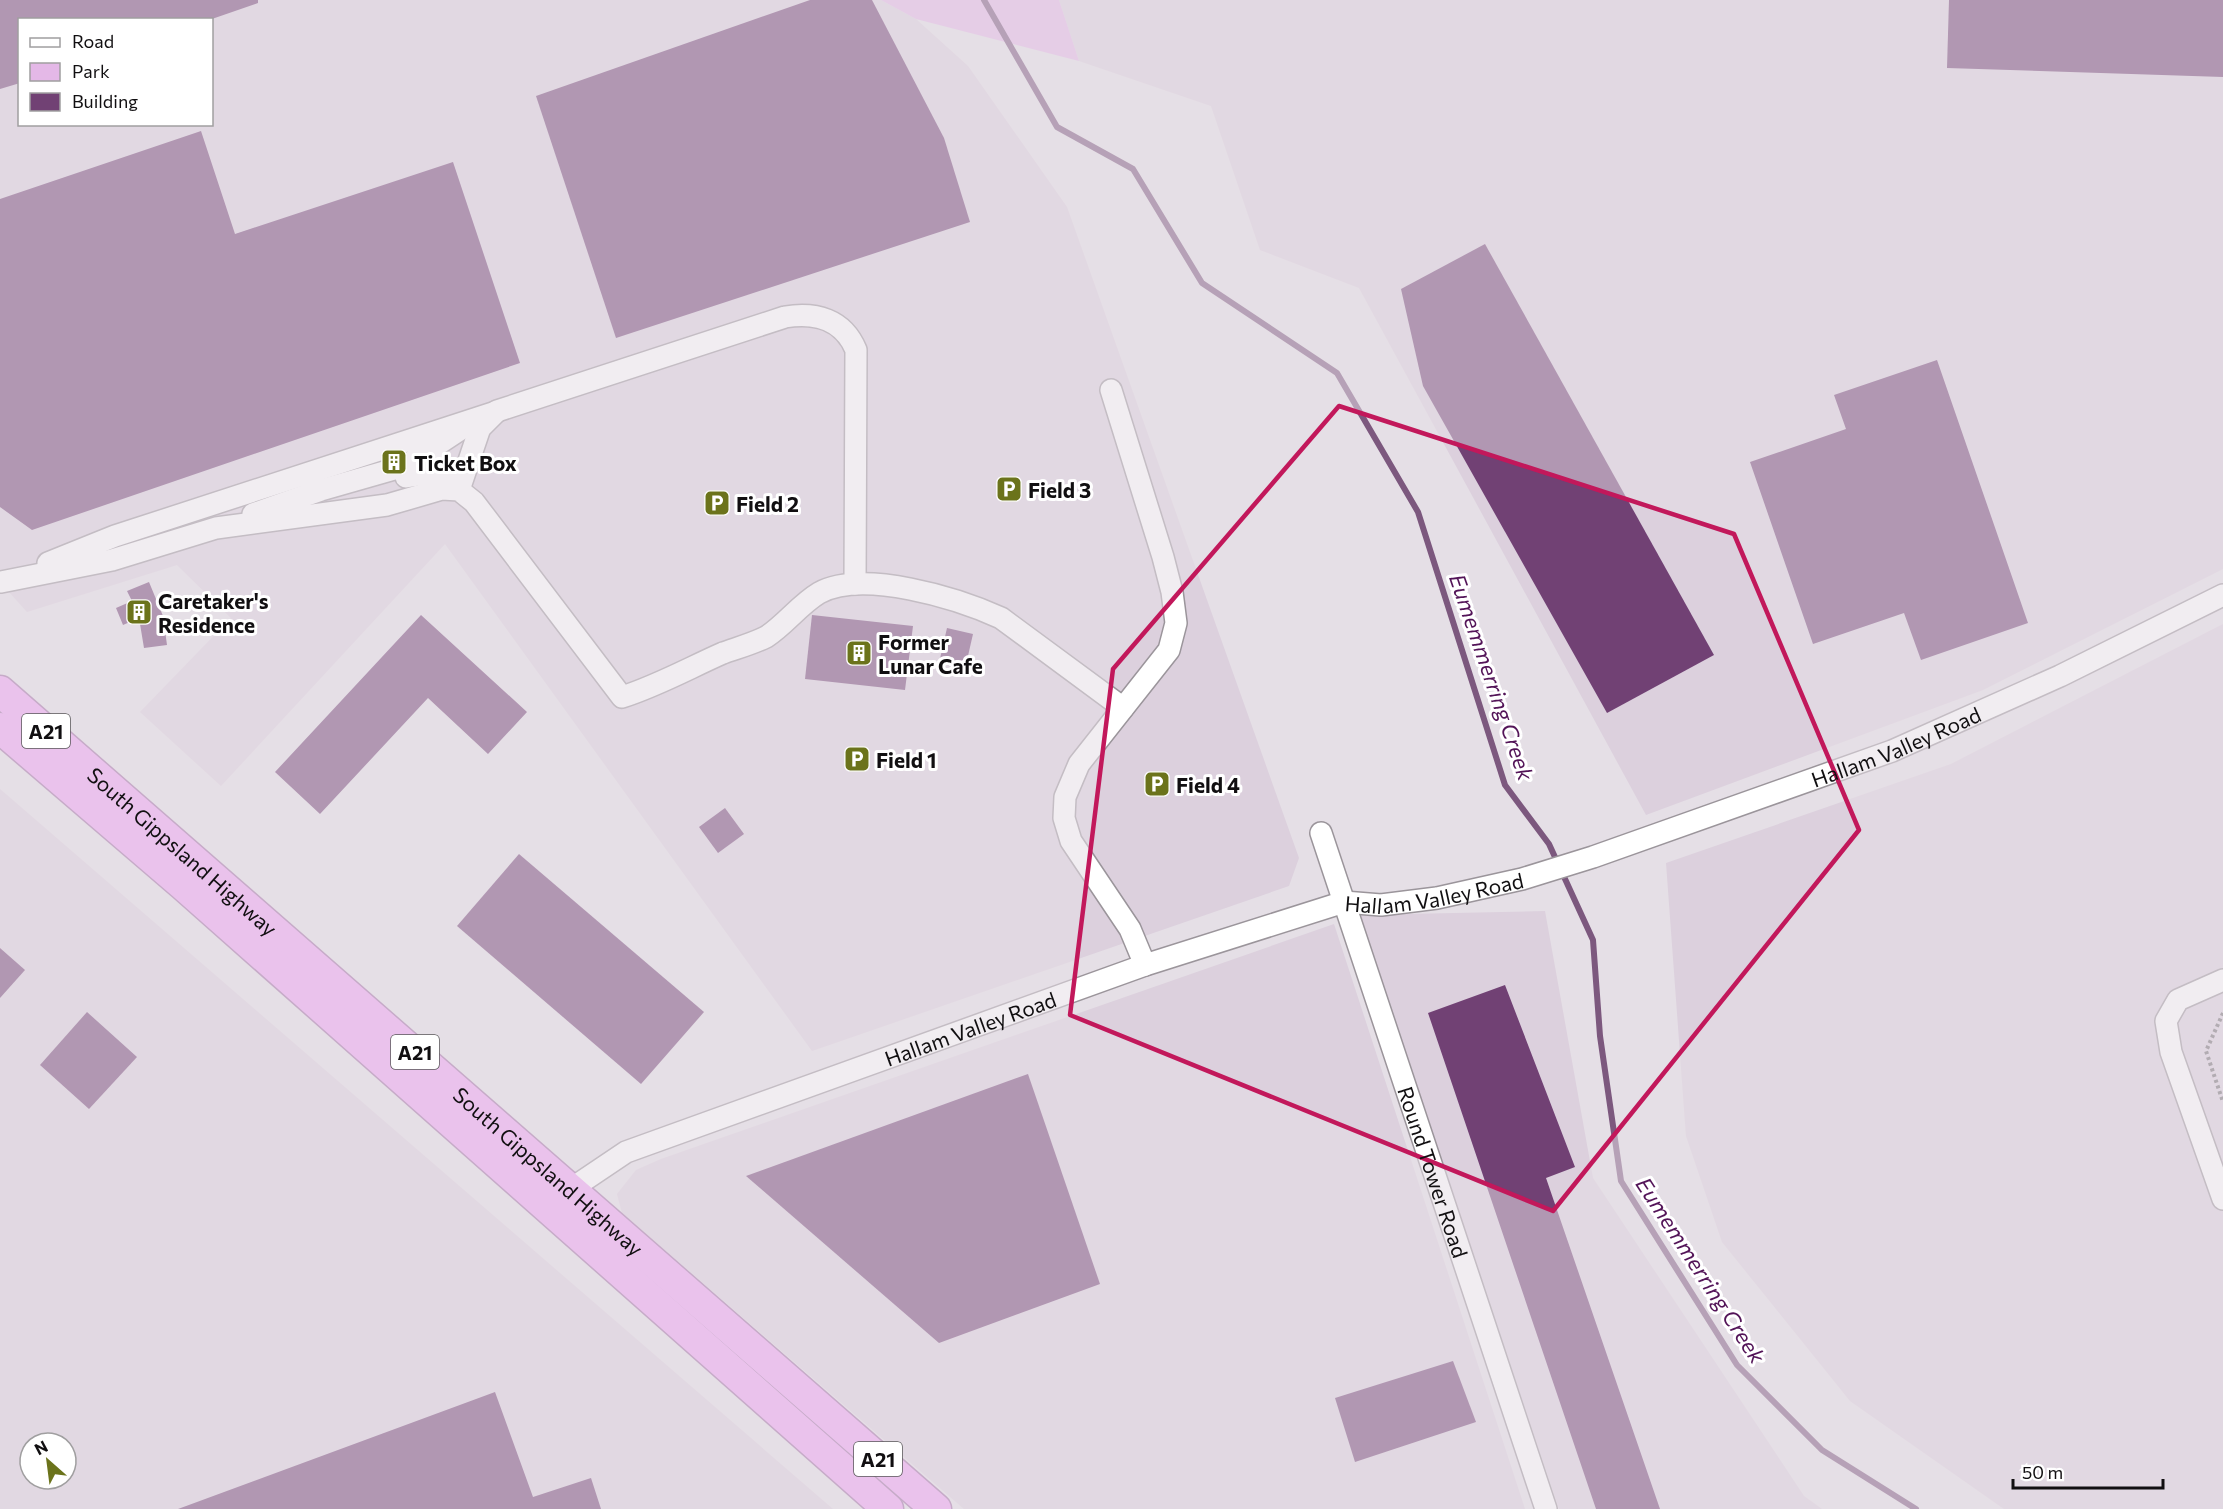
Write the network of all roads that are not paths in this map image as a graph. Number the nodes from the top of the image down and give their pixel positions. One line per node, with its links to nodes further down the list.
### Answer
1 (1111, 390): 10 (street)
2 (497, 411): 3 (street); 3 (street); 4 (street); 7 (street)
3 (414, 457): 4 (street); 4 (street); 5 (street); 6 (street)
4 (454, 483): 5 (street); 7 (street)
5 (216, 528): 6 (street)
6 (0, 582)
7 (855, 584): 10 (street)
8 (2223, 595): 14 (street, Hallam Valley Road)
9 (0, 691): 13 (highway, South Gippsland Highway / A21)
10 (1123, 708): 15 (street)
11 (0, 728): 13 (highway, South Gippsland Highway / A21)
12 (1321, 834): 14 (street, Round Tower Road)
13 (192, 875): 17 (highway, South Gippsland Highway / A21)
14 (1344, 902): 15 (street, Hallam Valley Road); 23 (street, Round Tower Road)
15 (1145, 965): 17 (street, Hallam Valley Road)
16 (2223, 980): 18 (street)
17 (561, 1199): 19 (highway, South Gippsland Highway / A21); 20 (highway, South Gippsland Highway / A21)
18 (2223, 1199)
19 (821, 1410): 20 (highway); 22 (highway, South Gippsland Highway / A21)
20 (800, 1431): 21 (highway, South Gippsland Highway / A21)
21 (888, 1509)
22 (936, 1509)
23 (1546, 1509)

